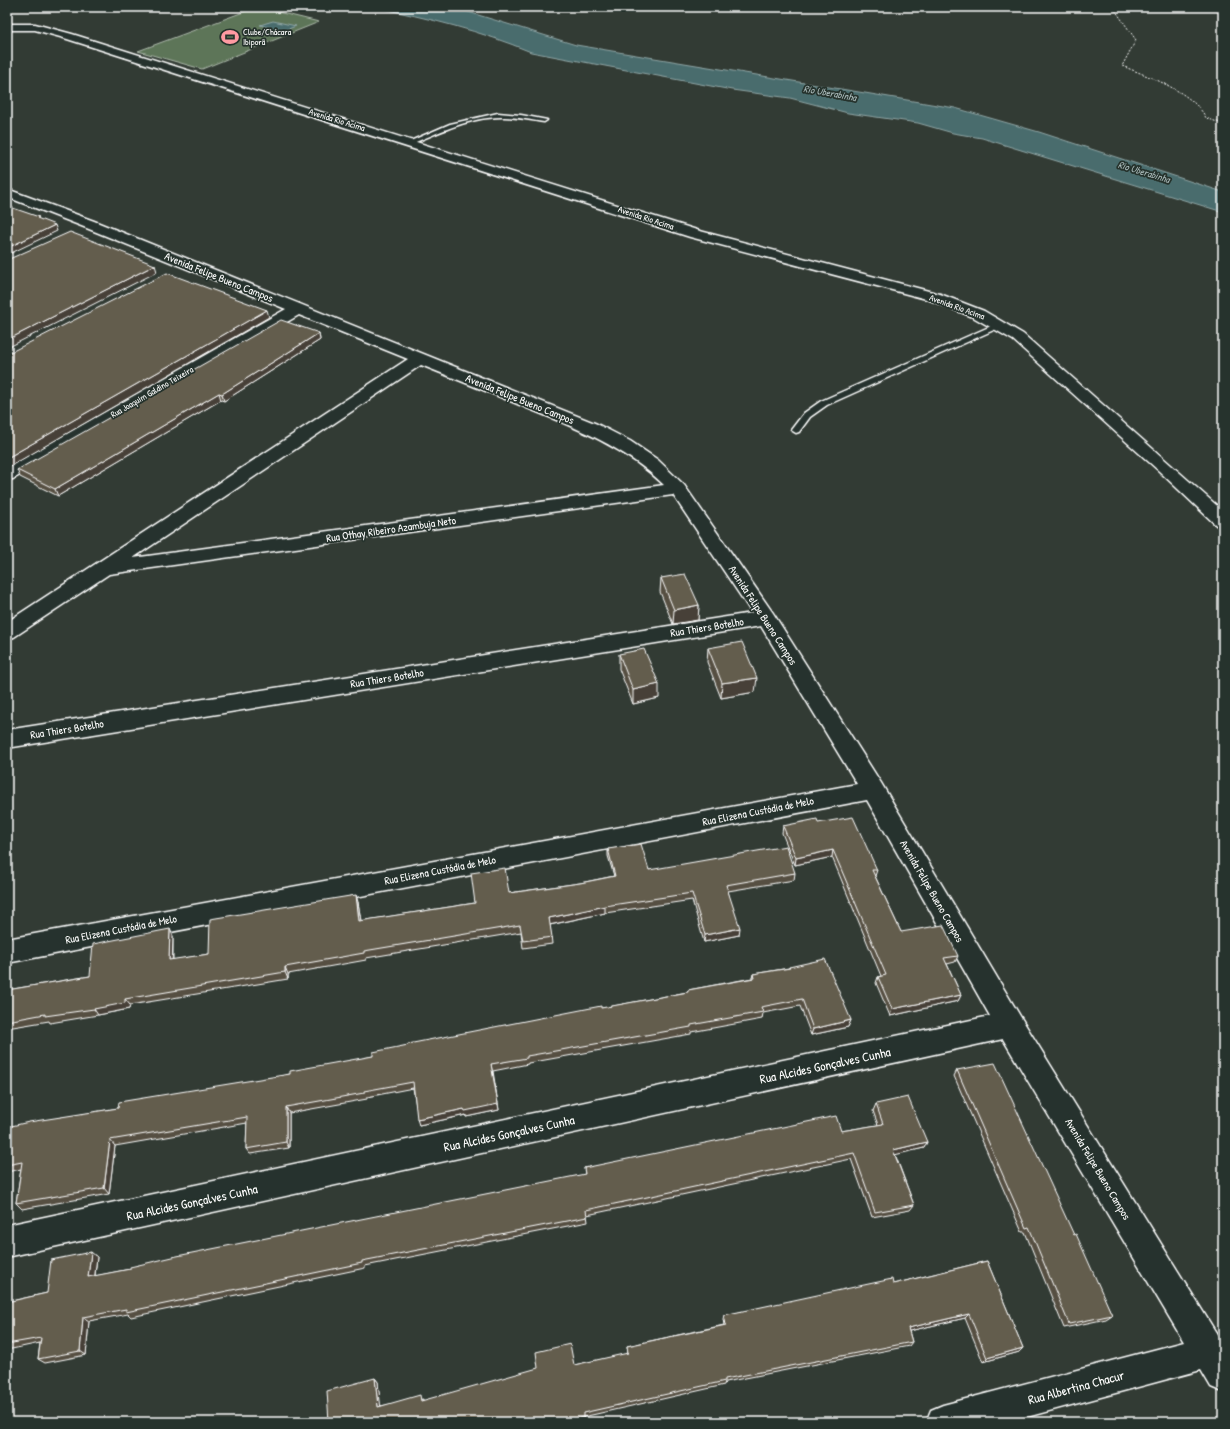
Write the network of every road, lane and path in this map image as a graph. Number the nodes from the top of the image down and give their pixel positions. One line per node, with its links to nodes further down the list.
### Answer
1 (1113, 7): 4 (path)
2 (7, 27): 5 (street, Avenida Rio Acima)
3 (544, 120): 5 (lane)
4 (1223, 124)
5 (409, 143): 8 (street, Avenida Rio Acima)
6 (7, 193): 7 (street, Avenida Felipe Bueno Campos)
7 (298, 309): 9 (street, Avenida Felipe Bueno Campos); 11 (street, Rua Joaquim Galdino Teixeira)
8 (1001, 325): 10 (lane); 13 (street, Avenida Rio Acima)
9 (421, 358): 12 (street, Avenida Felipe Bueno Campos); 14 (street)
10 (796, 430)
11 (7, 474)
12 (678, 489): 14 (street, Rua Othay Ribeiro Azambuja Neto); 15 (street, Avenida Felipe Bueno Campos)
13 (1223, 521)
14 (104, 568): 16 (street)
15 (766, 618): 17 (street, Rua Thiers Botelho); 18 (street, Avenida Felipe Bueno Campos)
16 (7, 632)
17 (7, 739)
18 (872, 790): 19 (street, Rua Elizena Custódia de Melo); 20 (street, Avenida Felipe Bueno Campos)
19 (7, 951)
20 (1010, 1025): 21 (street, Rua Alcides Gonçalves Cunha); 22 (street, Avenida Felipe Bueno Campos)
21 (7, 1242)
22 (1216, 1363): 23 (street, Rua Albertina Chacur)
23 (943, 1422)

